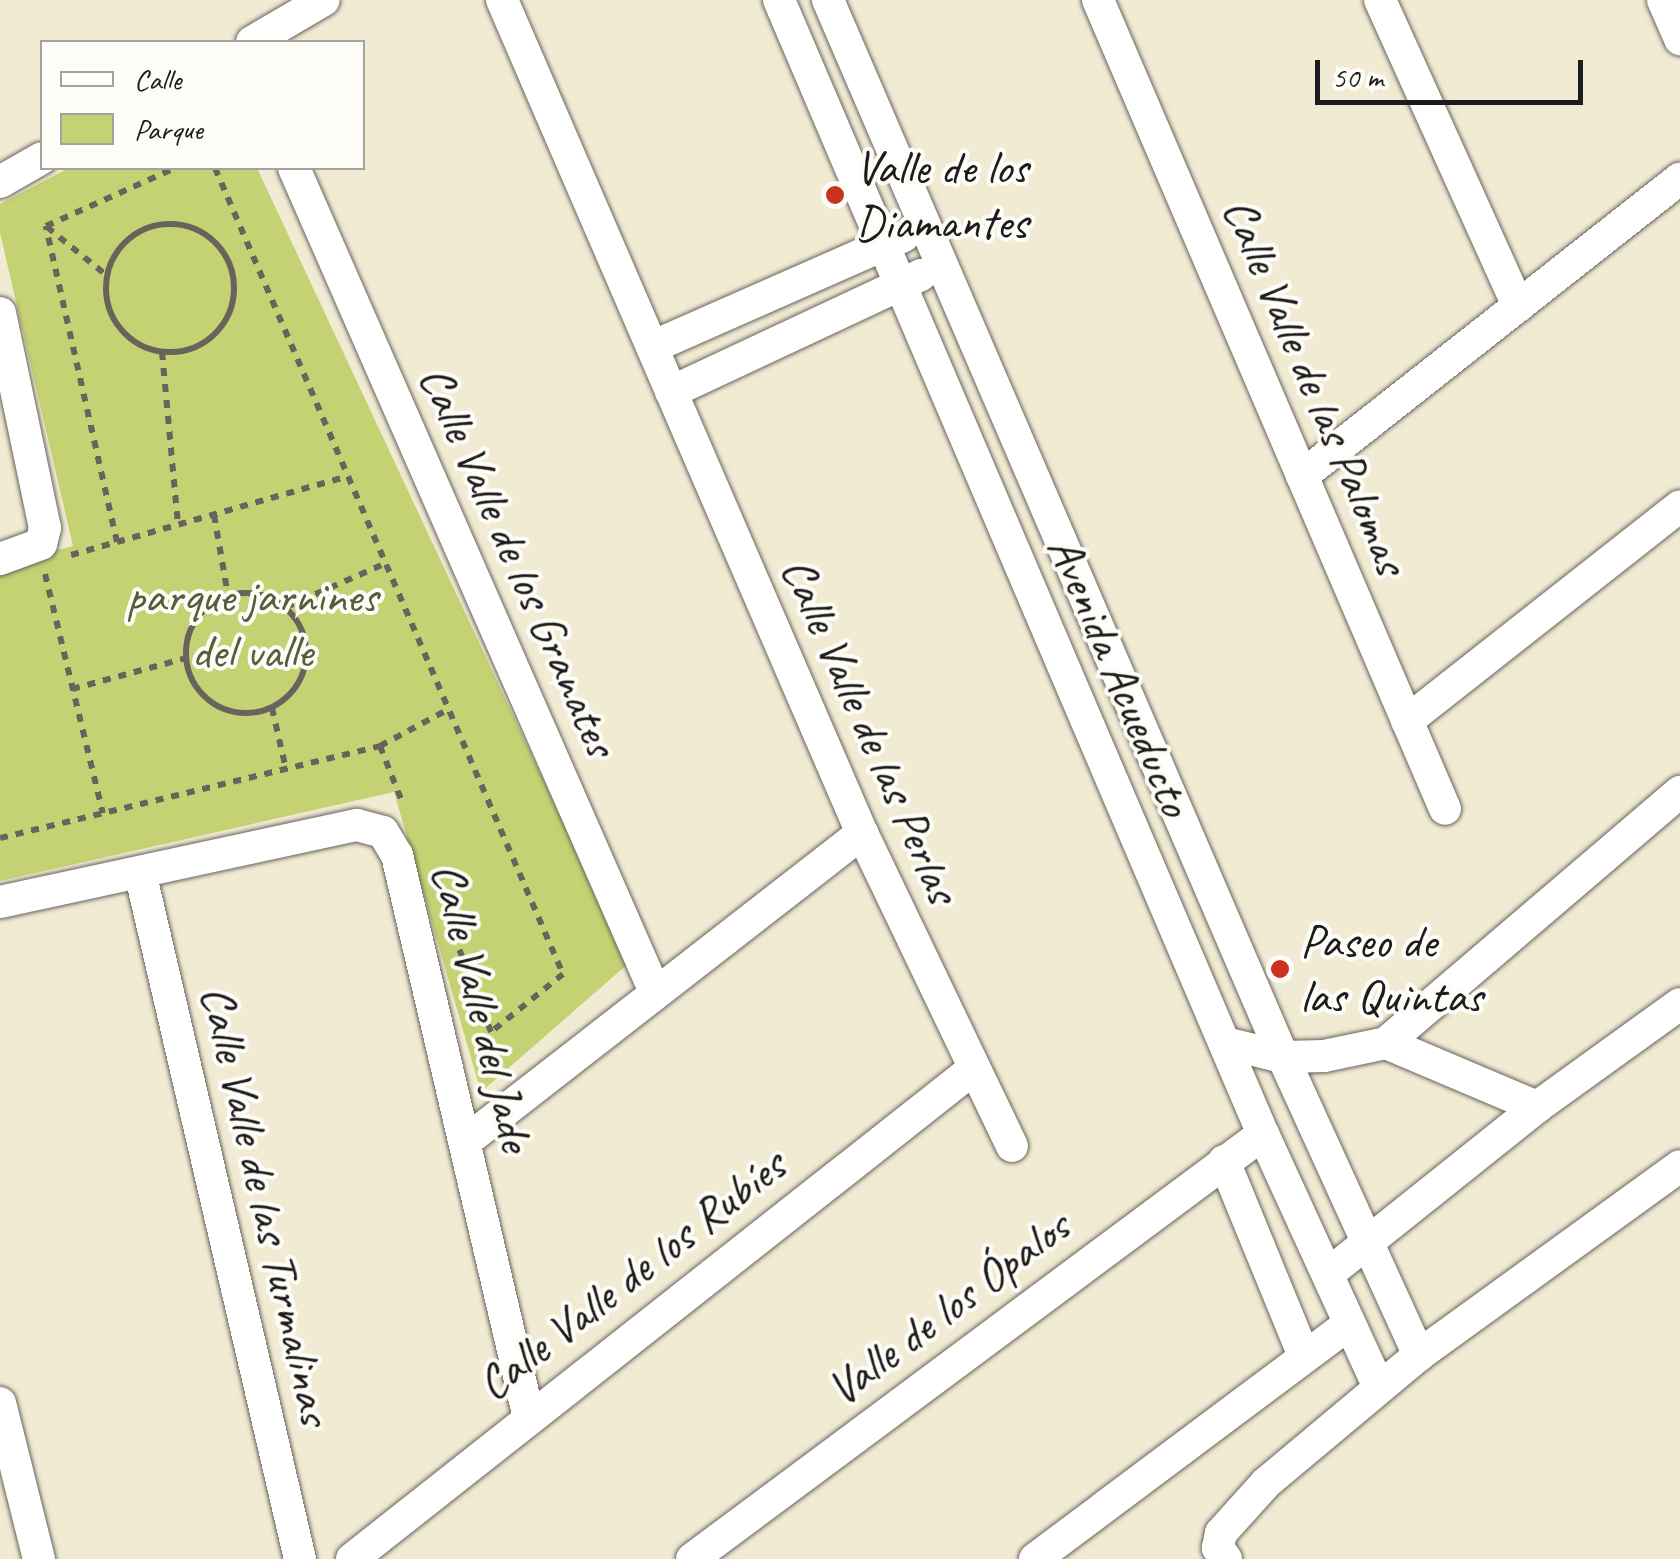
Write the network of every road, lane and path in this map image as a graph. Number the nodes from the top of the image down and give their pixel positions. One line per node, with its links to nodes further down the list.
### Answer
1 (324, 0): 9 (street)
2 (502, 0): 24 (street, Calle Valle de las Perlas)
3 (779, 0): 18 (street, Avenida Acueducto)
4 (828, 0): 17 (street, Avenida Acueducto)
5 (1098, 0): 28 (street, Calle Valle de las Palomas)
6 (1380, 0): 22 (street)
7 (1663, 0): 8 (street)
8 (1680, 39)
9 (255, 40)
10 (40, 159): 15 (street)
11 (171, 170): 16 (path)
12 (216, 170): 27 (path)
13 (295, 170): 55 (street, Calle Valle de los Granates)
14 (1680, 178): 22 (street)
15 (0, 182)
16 (46, 226): 20 (path); 32 (path)
17 (922, 228): 18 (street); 19 (street, Avenida Acueducto)
18 (884, 246): 21 (street, Avenida Acueducto); 24 (street)
19 (938, 268): 21 (street); 59 (street, Avenida Acueducto)
20 (106, 274): 25 (path); 25 (path)
21 (901, 284): 26 (street); 57 (street, Avenida Acueducto)
22 (1518, 306): 28 (street)
23 (0, 312): 34 (street)
24 (652, 347): 26 (street, Calle Valle de las Perlas)
25 (162, 352): 31 (path)
26 (671, 392): 50 (street, Calle Valle de las Perlas)
27 (348, 476): 30 (path); 36 (path)
28 (1302, 476): 43 (street, Calle Valle de las Palomas)
29 (1680, 506): 43 (street)
30 (214, 514): 31 (path); 37 (path)
31 (178, 525): 32 (path)
32 (117, 542): 33 (path)
33 (61, 558)
34 (0, 559)
35 (42, 563): 40 (path)
36 (386, 563): 38 (path); 42 (path)
37 (228, 595): 38 (path); 39 (path)
38 (286, 607): 41 (path)
39 (186, 658): 40 (path); 41 (path)
40 (72, 690): 48 (path)
41 (272, 708): 45 (path)
42 (449, 709): 44 (path); 54 (path)
43 (1407, 721): 47 (street, Calle Valle de las Palomas)
44 (380, 746): 45 (path); 49 (path)
45 (286, 769): 48 (path)
46 (1680, 792): 58 (street)
47 (1445, 809)
48 (103, 813): 51 (path)
49 (408, 818)
50 (862, 834): 55 (street); 60 (street, Calle Valle de las Perlas)
51 (0, 838)
52 (140, 872): 53 (street, Calle Valle del Jade); 63 (street, Calle Valle del Jade); 77 (street, Calle Valle de las Turmalinas)
53 (0, 902)
54 (450, 925)
55 (655, 992): 63 (street)
56 (1680, 1004): 61 (street)
57 (1226, 1043): 59 (street); 62 (street, Avenida Acueducto)
58 (1386, 1043): 59 (street); 61 (street)
59 (1282, 1057): 67 (street, Avenida Acueducto)
60 (972, 1070): 64 (street, Calle Valle de las Perlas); 74 (street, Calle Valle de los Rubíes)
61 (1537, 1107): 67 (street)
62 (1263, 1134): 65 (street, Valle de los Ópalos); 68 (street, Avenida Acueducto)
63 (466, 1141): 74 (street, Calle Valle del Jade)
64 (1012, 1146)
65 (1224, 1161): 70 (street); 79 (street, Valle de los Ópalos)
66 (1680, 1166): 71 (street)
67 (1367, 1243): 68 (street); 71 (street, Avenida Acueducto)
68 (1328, 1274): 69 (street, Avenida Acueducto)
69 (1348, 1324): 70 (street); 72 (street, Avenida Acueducto)
70 (1304, 1356): 80 (street)
71 (1420, 1356): 72 (street)
72 (1379, 1387): 75 (street)
73 (0, 1403): 76 (street)
74 (528, 1414): 78 (street, Calle Valle de los Rubíes)
75 (1222, 1549)
76 (39, 1559)
77 (300, 1559)
78 (352, 1559)
79 (692, 1559)
80 (1036, 1559)

